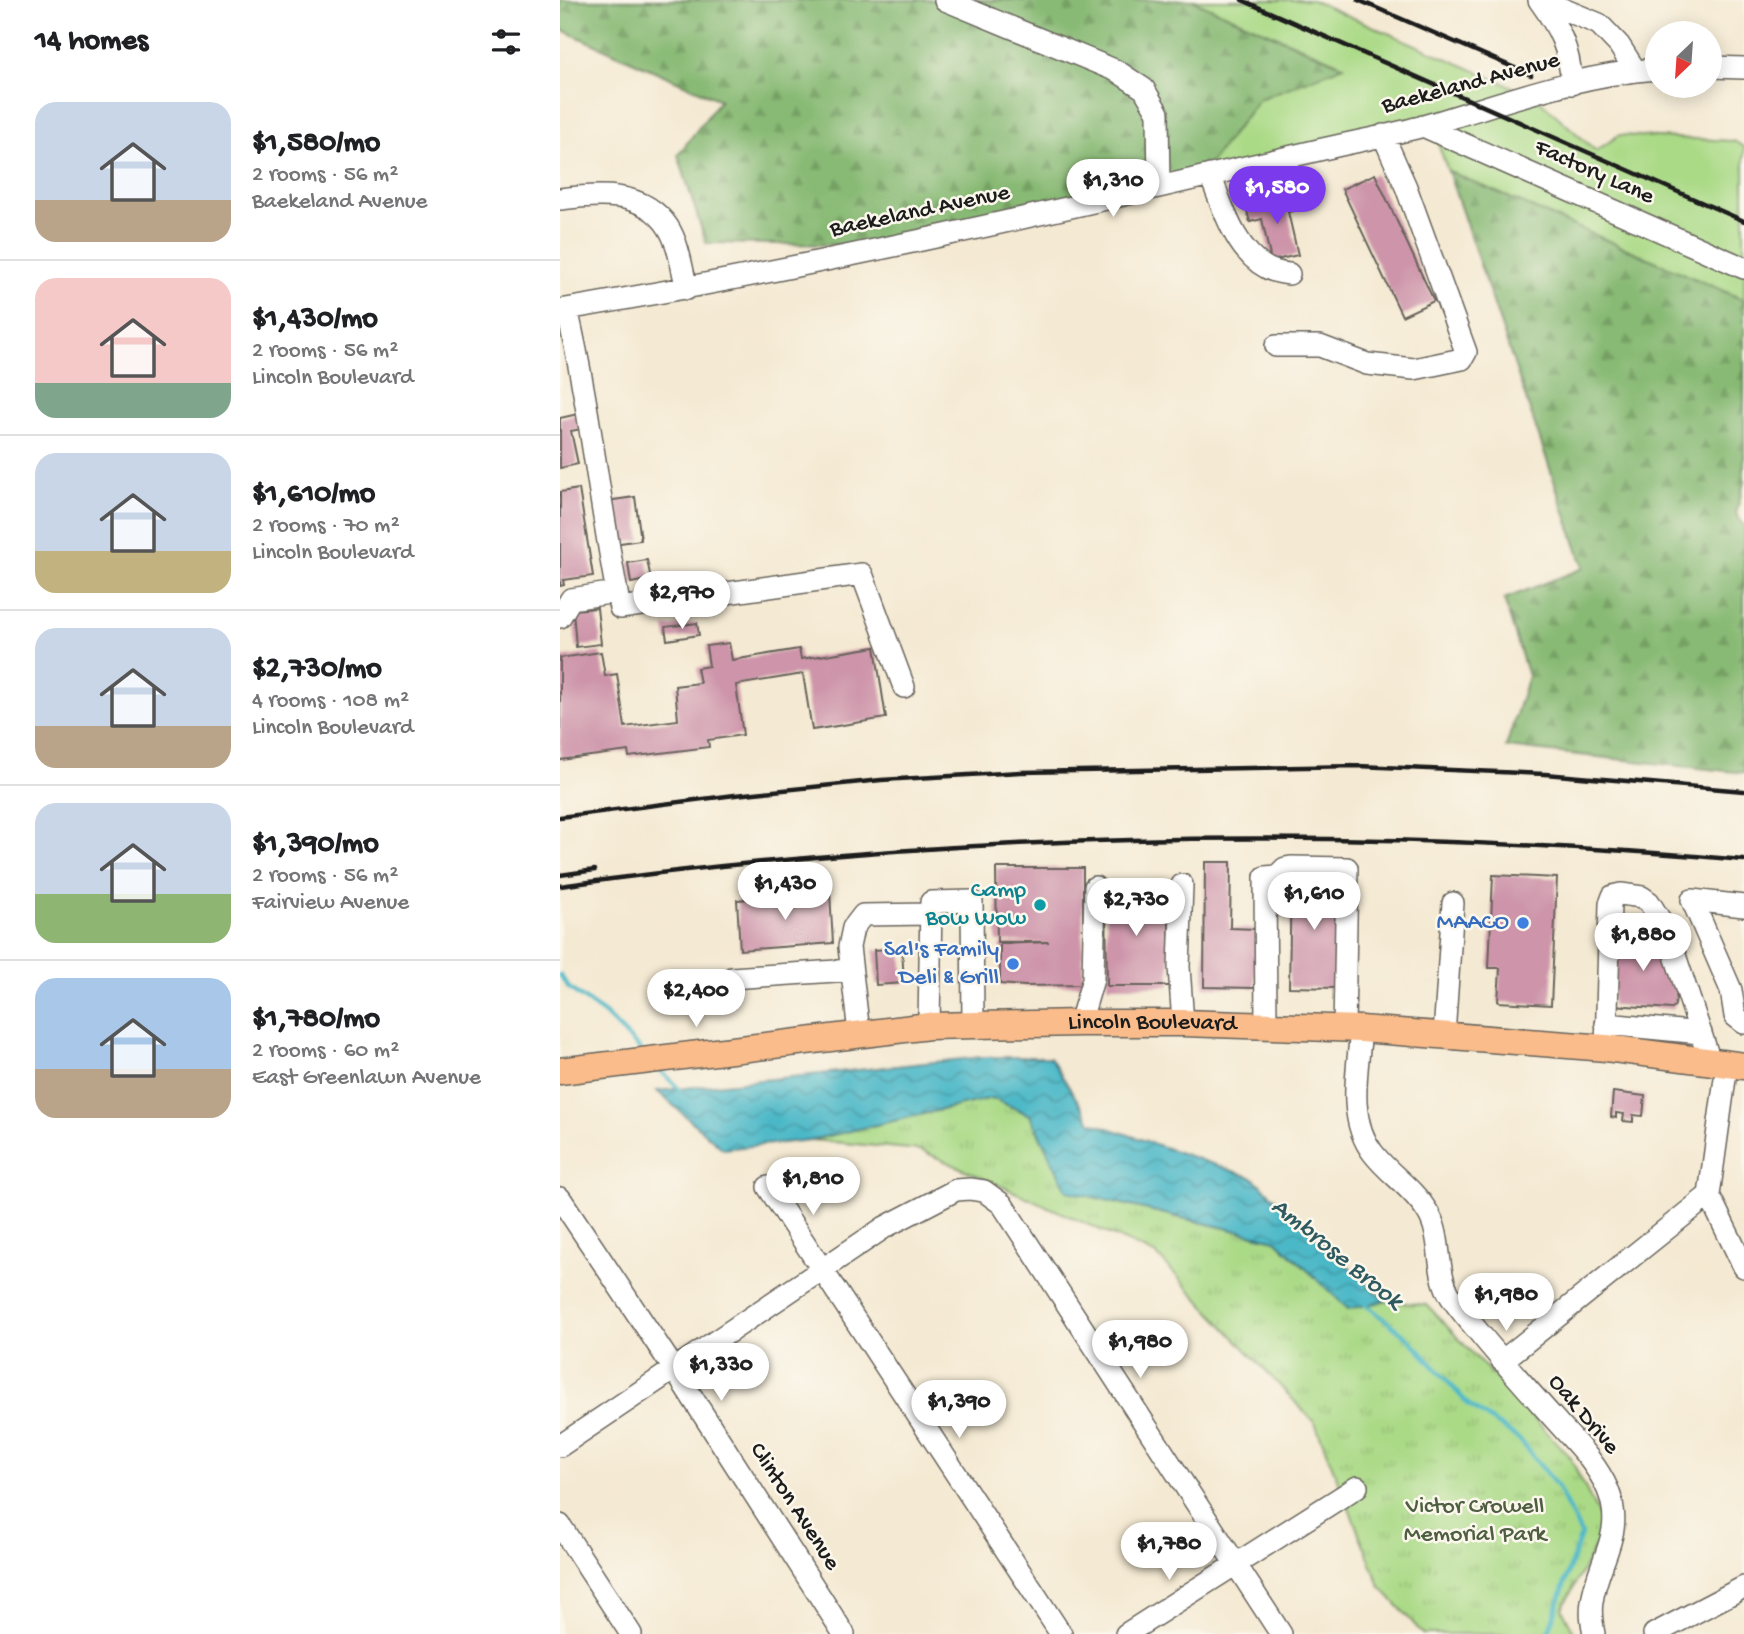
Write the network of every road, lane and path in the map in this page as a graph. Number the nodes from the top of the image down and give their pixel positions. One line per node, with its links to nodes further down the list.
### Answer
1 (945, 0): 11 (street)
2 (1540, 0): 5 (street); 7 (street)
3 (1722, 67): 4 (street)
4 (1744, 68)
5 (1635, 70): 6 (street, Baekeland Avenue); 7 (street, Baekeland Avenue)
6 (1645, 70)
7 (1572, 84): 8 (street, Baekeland Avenue)
8 (1423, 126): 9 (street, Baekeland Avenue); 13 (street, Factory Lane)
9 (1383, 135): 10 (street, Baekeland Avenue); 17 (street)
10 (1210, 175): 11 (street, Baekeland Avenue); 14 (street)
11 (1159, 187): 15 (street, Baekeland Avenue)
12 (560, 199): 15 (street)
13 (1744, 268)
14 (1289, 274)
15 (687, 289): 16 (street, Baekeland Avenue)
16 (563, 310): 18 (street)
17 (1276, 346)
18 (570, 367): 19 (street)
19 (617, 592): 20 (street); 21 (street)
20 (560, 617)
21 (904, 687)
22 (1182, 885): 30 (street)
23 (1095, 887): 29 (street)
24 (1453, 903): 38 (street)
25 (1744, 906): 31 (street)
26 (931, 914): 27 (street); 32 (street); 33 (street)
27 (852, 970): 28 (street); 36 (street)
28 (731, 978)
29 (1080, 1023): 30 (main road, Lincoln Boulevard); 32 (main road, Lincoln Boulevard)
30 (1183, 1023): 34 (main road, Lincoln Boulevard)
31 (1744, 1023)
32 (973, 1024): 33 (main road, Lincoln Boulevard)
33 (929, 1026): 36 (main road, Lincoln Boulevard)
34 (1266, 1026): 35 (main road, Lincoln Boulevard); 35 (street, Oak Drive)
35 (1353, 1029): 38 (main road, Lincoln Boulevard); 47 (street, Oak Drive)
36 (859, 1033): 41 (main road, Lincoln Boulevard)
37 (1701, 1033): 39 (street); 39 (street); 40 (street)
38 (1444, 1035): 39 (main road, Lincoln Boulevard)
39 (1606, 1036): 40 (main road, Lincoln Boulevard)
40 (1727, 1063): 43 (street)
41 (560, 1070)
42 (768, 1187): 46 (street)
43 (1709, 1195): 45 (street); 47 (street)
44 (560, 1198): 48 (street, Clinton Avenue)
45 (1744, 1267)
46 (822, 1270): 48 (street); 52 (street); 56 (street)
47 (1502, 1361): 59 (street, Oak Drive)
48 (674, 1369): 49 (street); 55 (street, Clinton Avenue)
49 (560, 1446)
50 (1357, 1487): 52 (street)
51 (560, 1525): 54 (street)
52 (1236, 1565): 57 (street); 58 (street)
53 (1744, 1587): 60 (street)
54 (631, 1634)
55 (844, 1634)
56 (1061, 1634)
57 (1126, 1634)
58 (1281, 1634)
59 (1594, 1634)
60 (1654, 1634)

